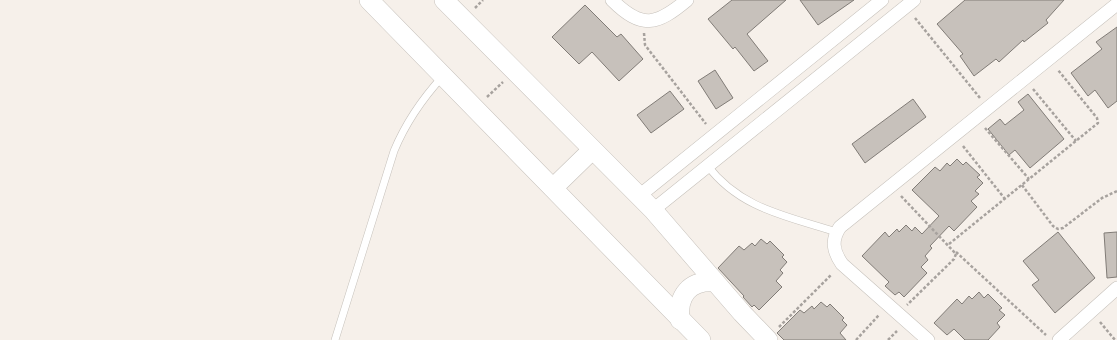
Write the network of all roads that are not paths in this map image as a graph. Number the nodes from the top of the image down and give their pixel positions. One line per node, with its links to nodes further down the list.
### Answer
1 (369, 0): 8 (street)
2 (444, 0): 9 (street)
3 (612, 0): 4 (street)
4 (687, 0)
5 (882, 0): 12 (street)
6 (910, 3): 10 (street)
7 (1117, 4): 14 (street)
8 (444, 76): 11 (street); 19 (lane)
9 (592, 150): 11 (street); 12 (street)
10 (708, 165): 13 (street); 14 (lane)
11 (553, 188): 17 (street)
12 (639, 196): 13 (street)
13 (653, 210): 15 (street)
14 (836, 232): 21 (street)
15 (715, 282): 17 (street); 18 (street)
16 (1117, 288): 22 (street)
17 (680, 320): 20 (street)
18 (767, 339)
19 (335, 340)
20 (701, 340)
21 (928, 340)
22 (1059, 340)

